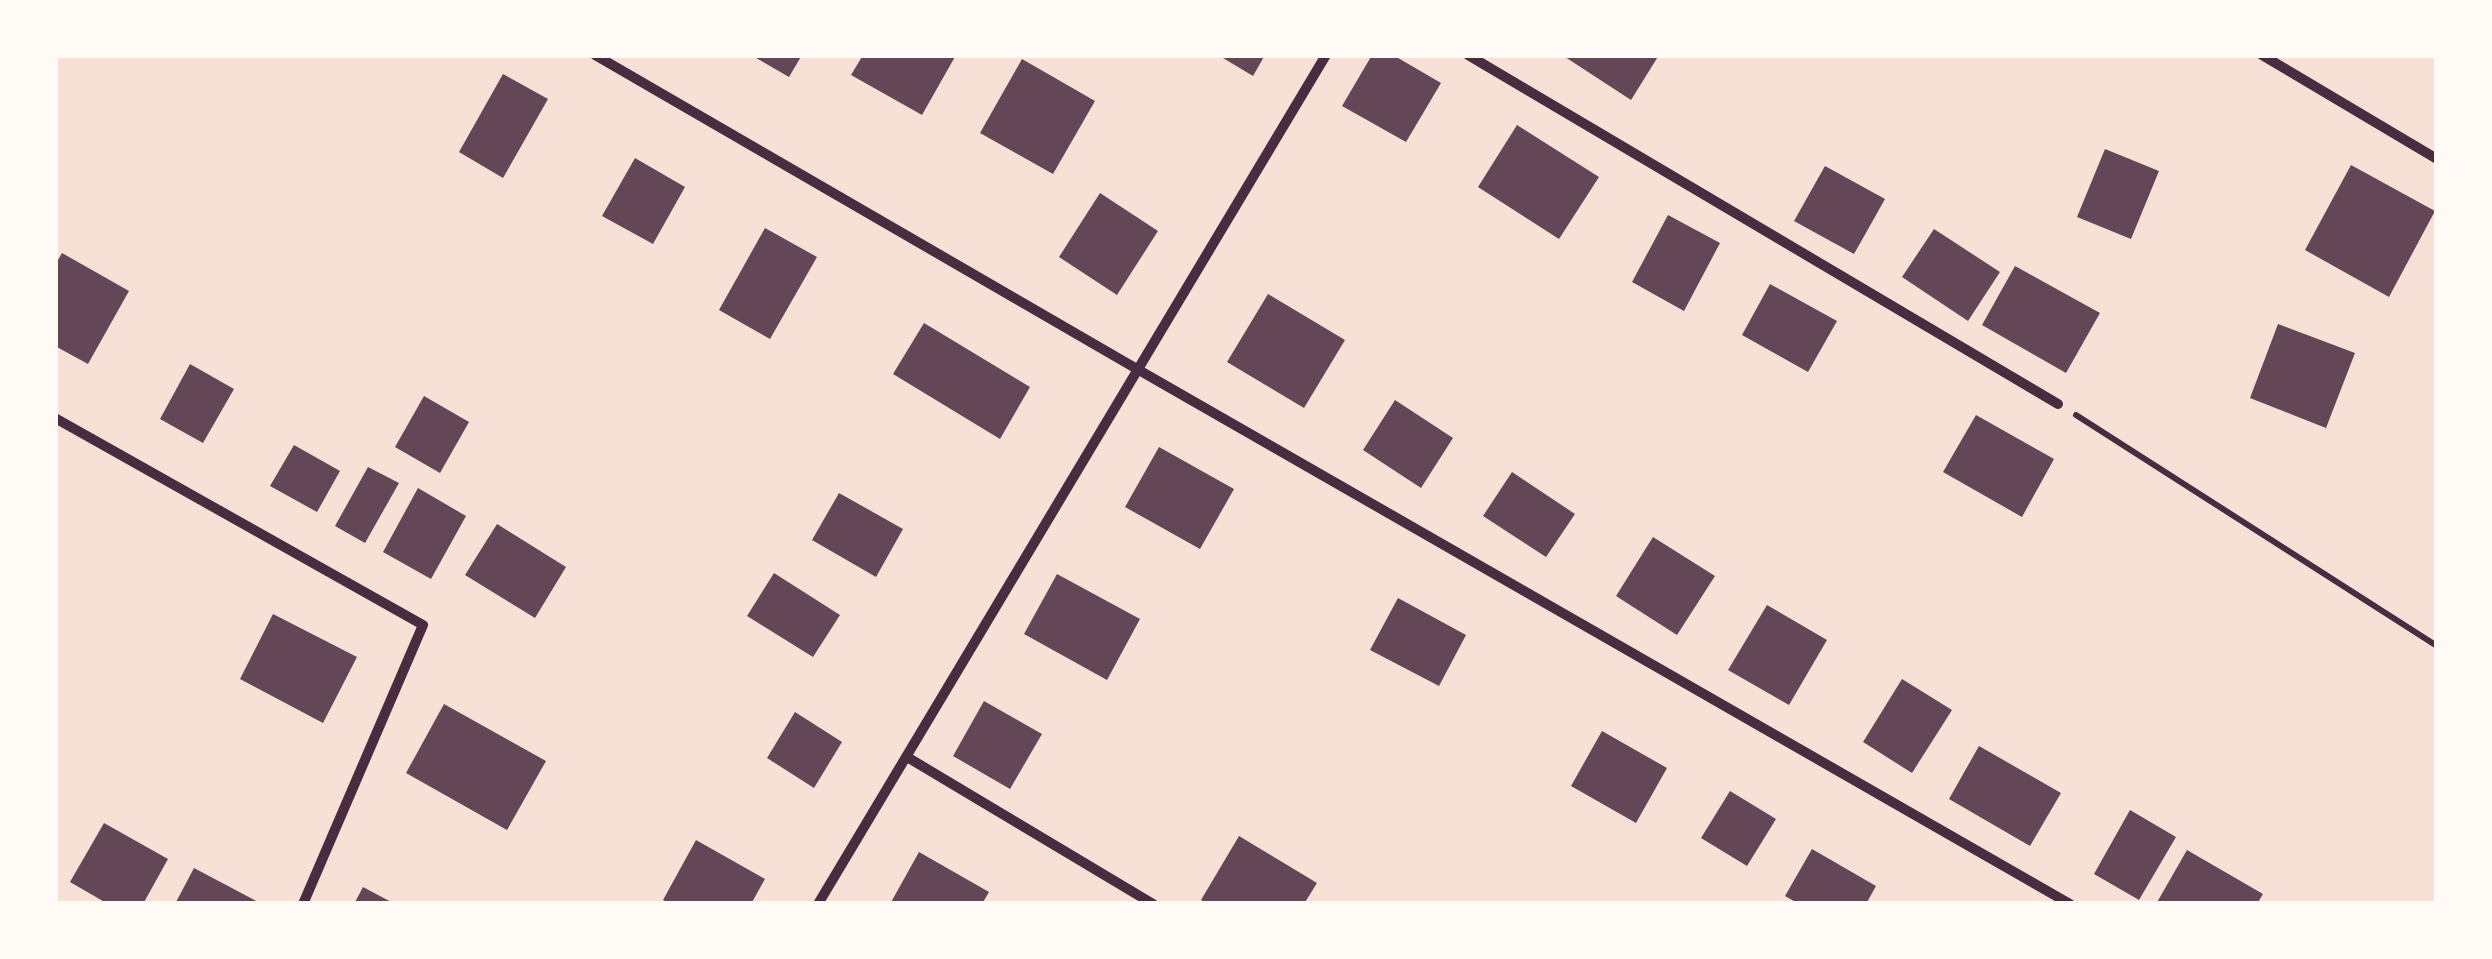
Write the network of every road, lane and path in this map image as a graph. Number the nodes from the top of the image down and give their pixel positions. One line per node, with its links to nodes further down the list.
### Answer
1 (595, 55): 6 (street)
2 (1326, 55): 6 (street)
3 (1468, 55): 7 (street)
4 (2262, 55): 5 (street)
5 (2437, 158)
6 (1138, 370): 10 (street); 14 (street)
7 (2058, 404): 9 (path)
8 (55, 418): 11 (street)
9 (2437, 646)
10 (906, 757): 12 (street); 13 (street)
11 (303, 904)
12 (818, 904)
13 (1153, 904)
14 (2070, 904)

